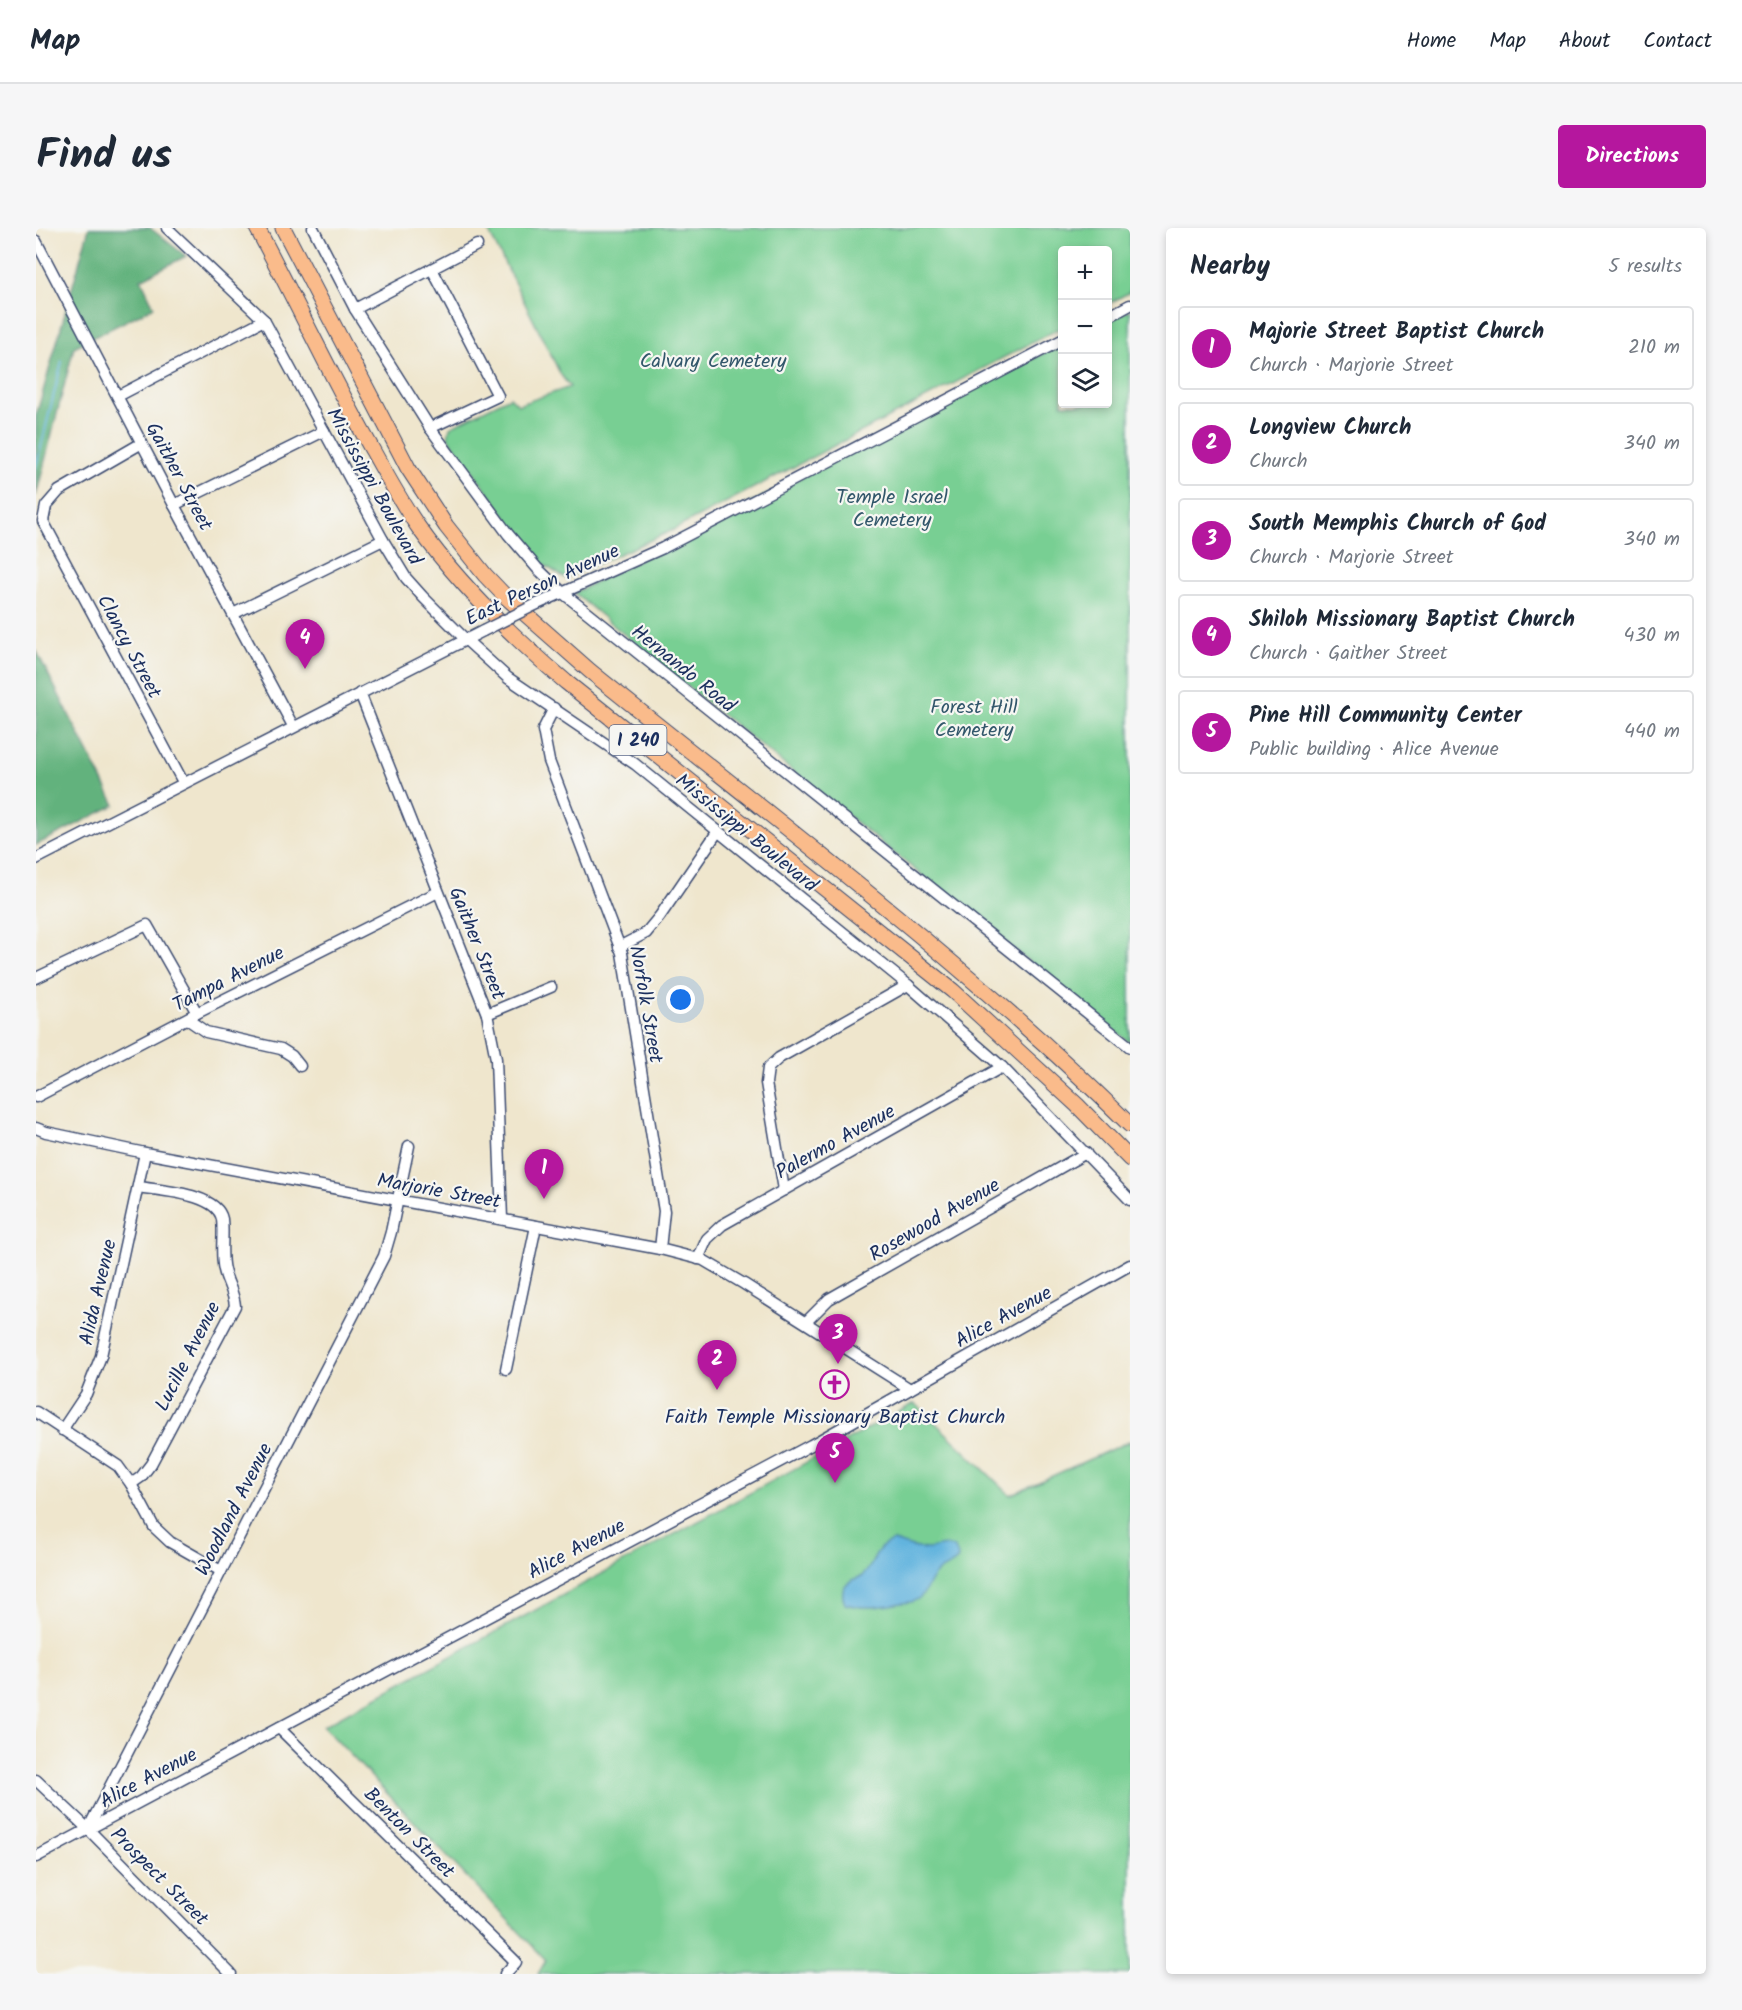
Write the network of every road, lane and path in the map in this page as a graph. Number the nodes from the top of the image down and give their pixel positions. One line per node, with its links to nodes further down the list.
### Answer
1 (167, 228): 11 (street, Mississippi Boulevard)
2 (257, 228): 44 (highway, I 240)
3 (283, 228): 39 (highway, I 240)
4 (313, 228): 9 (street, Hernando Road)
5 (36, 241): 13 (street, Gaither Street)
6 (477, 245): 7 (street)
7 (432, 269): 9 (street); 14 (street)
8 (1130, 305): 10 (street)
9 (355, 309): 14 (street, Hernando Road)
10 (1112, 314)
11 (264, 320): 13 (street); 15 (street, Mississippi Boulevard)
12 (1058, 342): 19 (street, East Person Avenue)
13 (118, 396): 16 (street, Gaither Street)
14 (430, 428): 19 (street, Hernando Road)
15 (324, 431): 17 (street); 18 (street, Mississippi Boulevard)
16 (142, 443): 17 (street, Gaither Street); 25 (street, Clancy Street)
17 (174, 505): 20 (street, Gaither Street)
18 (382, 540): 20 (street); 21 (street, Mississippi Boulevard)
19 (562, 593): 21 (street, East Person Avenue, bridge); 35 (street, Hernando Road)
20 (233, 614): 24 (street, Gaither Street)
21 (465, 639): 22 (street, East Person Avenue); 23 (street, Mississippi Boulevard)
22 (360, 693): 24 (street, East Person Avenue); 28 (street, Gaither Street)
23 (554, 708): 26 (street, Mississippi Boulevard); 29 (street, Norfolk Street)
24 (293, 726): 25 (street, East Person Avenue)
25 (183, 782): 27 (street, East Person Avenue)
26 (718, 831): 29 (street); 31 (street, Mississippi Boulevard)
27 (36, 859)
28 (438, 892): 33 (street, Gaither Street); 34 (street, Tampa Avenue)
29 (619, 947): 51 (street, Norfolk Street)
30 (36, 978): 34 (street)
31 (908, 986): 37 (street, Mississippi Boulevard); 46 (street)
32 (551, 987): 33 (street)
33 (487, 1014): 49 (street, Gaither Street)
34 (192, 1016): 36 (street); 38 (street, Tampa Avenue)
35 (1130, 1047)
36 (300, 1066)
37 (1002, 1067): 43 (street, Mississippi Boulevard); 46 (street, Palermo Avenue)
38 (36, 1097)
39 (1130, 1125)
40 (36, 1128): 42 (street, Marjorie Street)
41 (409, 1146): 48 (street, Woodland Avenue)
42 (145, 1153): 45 (street, Alida Avenue); 48 (street, Marjorie Street)
43 (1086, 1153): 47 (street, Mississippi Boulevard); 54 (street, Rosewood Avenue)
44 (1130, 1159)
45 (139, 1187): 58 (street, Alida Avenue); 59 (street, Lucille Avenue)
46 (784, 1190): 52 (street, Palermo Avenue)
47 (1130, 1200)
48 (396, 1201): 49 (street, Marjorie Street); 60 (street, Woodland Avenue)
49 (502, 1219): 50 (street, Marjorie Street)
50 (536, 1226): 51 (street, Marjorie Street); 55 (street)
51 (660, 1249): 52 (street, Marjorie Street)
52 (698, 1259): 54 (street, Marjorie Street)
53 (1130, 1265): 56 (street, Alice Avenue)
54 (806, 1322): 56 (street, Marjorie Street)
55 (506, 1369)
56 (910, 1389): 61 (street, Alice Avenue)
57 (36, 1412): 58 (street)
58 (62, 1430): 59 (street)
59 (131, 1484): 60 (street)
60 (221, 1570): 63 (street, Woodland Avenue)
61 (279, 1728): 63 (street, Alice Avenue); 66 (street, Benton Street)
62 (36, 1780): 63 (street, Prospect Street)
63 (88, 1829): 64 (street, Alice Avenue); 65 (street, Prospect Street)
64 (36, 1857)
65 (231, 1974)
66 (505, 1974)

